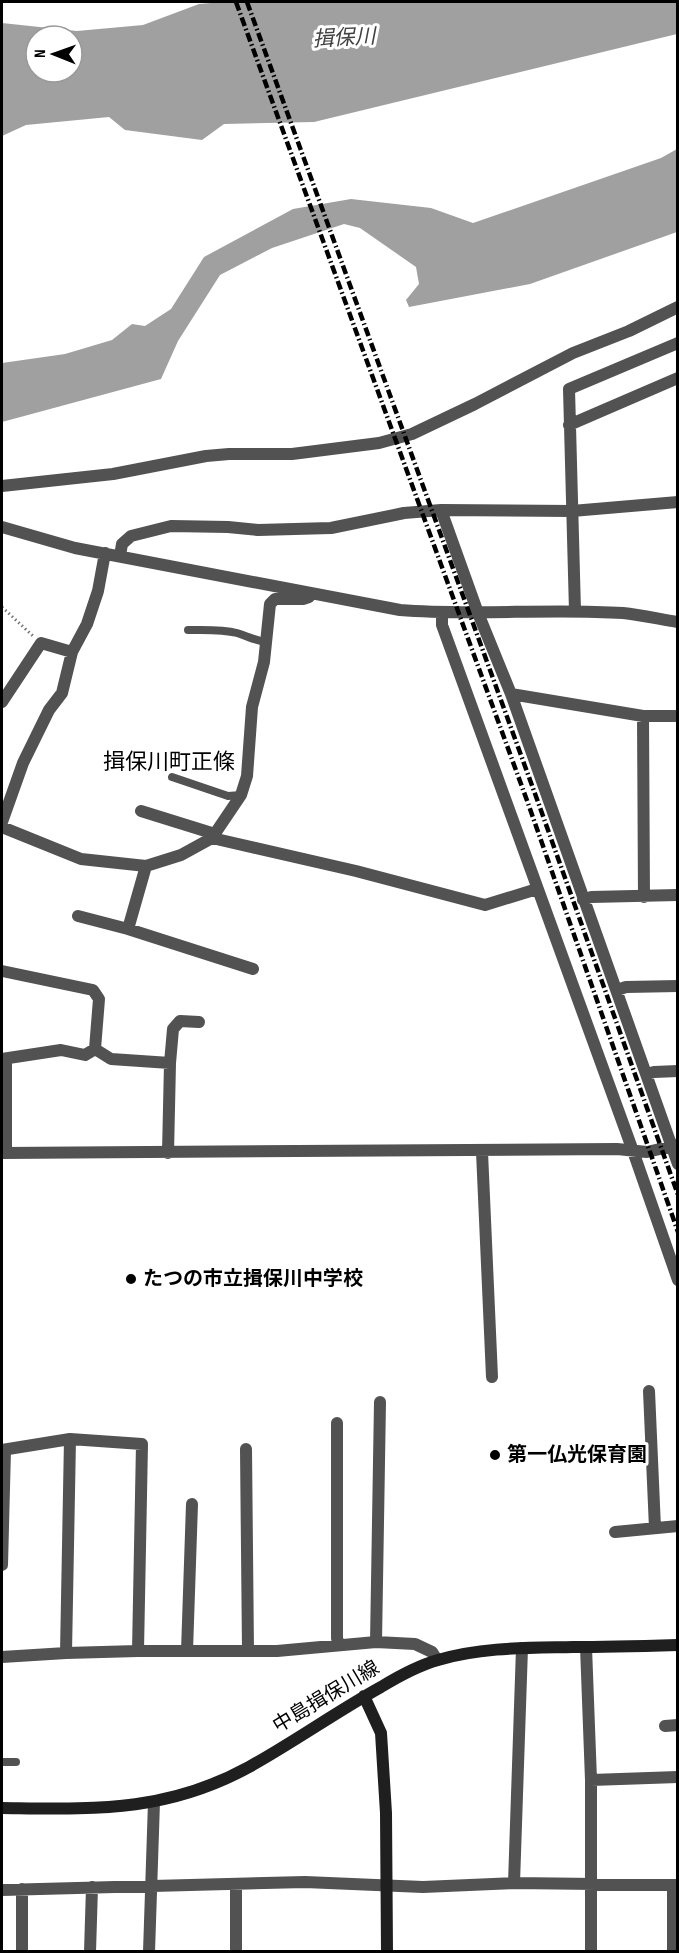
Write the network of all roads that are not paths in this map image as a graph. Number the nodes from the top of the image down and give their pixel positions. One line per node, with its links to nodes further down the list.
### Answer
1 (678, 308): 5 (street)
2 (677, 343): 4 (street)
3 (678, 378): 4 (street)
4 (569, 425): 8 (street)
5 (2, 486)
6 (678, 502): 8 (street)
7 (441, 510): 8 (street); 11 (street); 15 (street)
8 (572, 511): 13 (street)
9 (2, 527): 10 (street)
10 (105, 553): 11 (street); 19 (street)
11 (120, 556): 12 (street)
12 (315, 595): 14 (street); 18 (street)
13 (575, 611): 15 (street); 16 (street)
14 (442, 613): 15 (street); 31 (street)
15 (478, 613): 20 (street)
16 (678, 622)
17 (188, 630): 18 (lane)
18 (265, 642): 25 (street)
19 (72, 652): 21 (street); 27 (street)
20 (511, 694): 22 (street); 34 (street)
21 (2, 702)
22 (643, 716): 23 (street); 33 (street)
23 (678, 716)
24 (172, 777): 25 (lane)
25 (241, 795): 29 (street)
26 (141, 811): 29 (street)
27 (2, 822)
28 (2, 827): 30 (street)
29 (214, 836): 30 (street); 31 (street)
30 (146, 866): 36 (street)
31 (537, 889): 48 (street)
32 (678, 895): 33 (street)
33 (644, 897): 34 (street)
34 (583, 900): 40 (street)
35 (78, 916): 36 (street)
36 (128, 929): 37 (street)
37 (253, 969)
38 (2, 971): 42 (street)
39 (678, 986): 40 (street)
40 (617, 990): 46 (street)
41 (199, 1022): 44 (street)
42 (95, 1049): 43 (street); 44 (street)
43 (4, 1059): 50 (street)
44 (170, 1063): 51 (street)
45 (678, 1071): 46 (street)
46 (647, 1074): 47 (street)
47 (674, 1145): 48 (street); 52 (street)
48 (633, 1150): 49 (street); 53 (street)
49 (482, 1152): 51 (street); 54 (street)
50 (4, 1153): 51 (street)
51 (168, 1154)
52 (678, 1164)
53 (678, 1280)
54 (492, 1377)
55 (649, 1391): 63 (street)
56 (380, 1402): 67 (street)
57 (337, 1423): 68 (street)
58 (70, 1439): 60 (street); 72 (street); 75 (street)
59 (246, 1449): 74 (street)
60 (3, 1450): 65 (street)
61 (192, 1504): 73 (street)
62 (678, 1526): 63 (street)
63 (655, 1528): 64 (street)
64 (615, 1532)
65 (2, 1540): 66 (street)
66 (2, 1565)
67 (376, 1641): 68 (street); 77 (street)
68 (339, 1645): 74 (street)
69 (678, 1645): 70 (main road, 中島揖保川線)
70 (586, 1647): 71 (main road, 中島揖保川線); 82 (street)
71 (522, 1648): 77 (main road, 中島揖保川線); 85 (street)
72 (138, 1651): 73 (street); 75 (street)
73 (188, 1651): 74 (street)
74 (248, 1651)
75 (66, 1653): 76 (street)
76 (2, 1658)
77 (437, 1660): 78 (main road, 中島揖保川線)
78 (364, 1696): 83 (main road, 中島揖保川線); 89 (main road)
79 (2, 1762): 80 (lane)
80 (16, 1762)
81 (678, 1777): 82 (street)
82 (591, 1780): 87 (street)
83 (154, 1802): 84 (main road, 中島揖保川線); 88 (street)
84 (2, 1808)
85 (514, 1883): 87 (street); 89 (street)
86 (236, 1884): 88 (street); 89 (street); 97 (street)
87 (592, 1885): 90 (street); 99 (street)
88 (151, 1886): 91 (street); 96 (street)
89 (387, 1886): 98 (main road)
90 (675, 1886): 100 (street)
91 (92, 1887): 92 (street); 95 (street)
92 (22, 1889): 93 (street); 94 (street)
93 (2, 1890)
94 (22, 1952)
95 (90, 1952)
96 (149, 1952)
97 (236, 1952)
98 (387, 1952)
99 (591, 1952)
100 (673, 1952)

